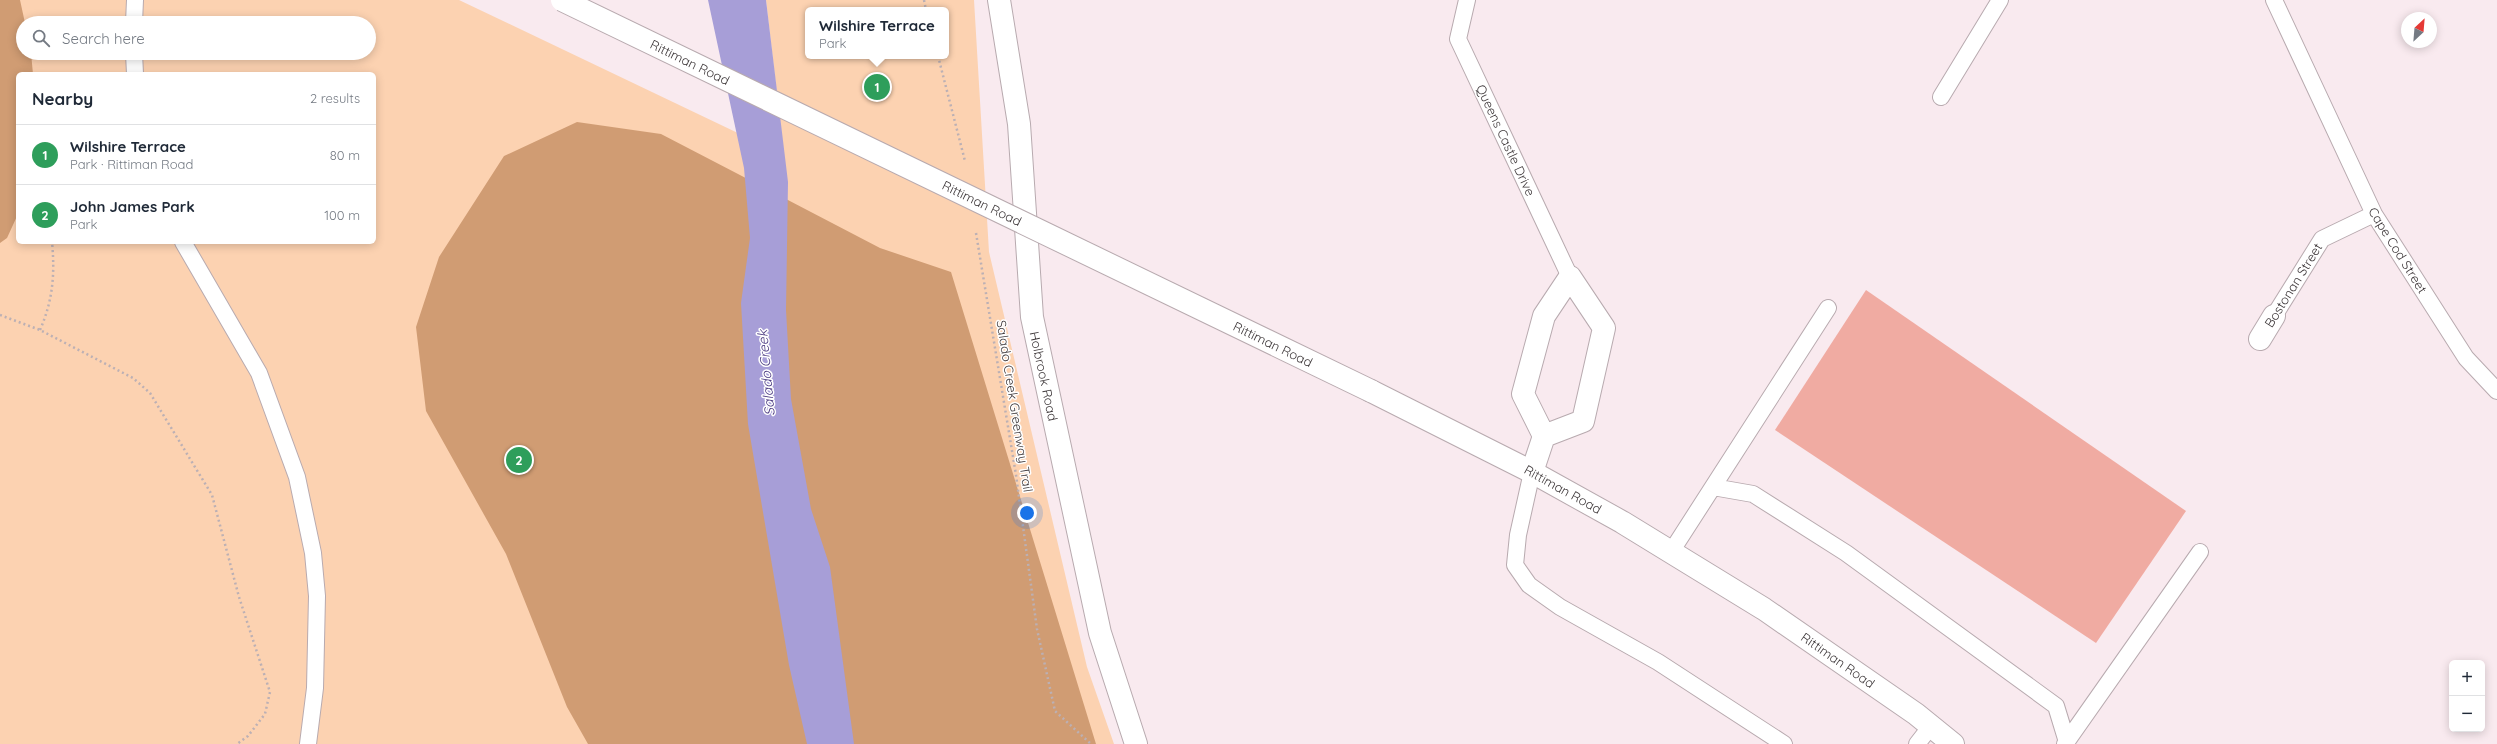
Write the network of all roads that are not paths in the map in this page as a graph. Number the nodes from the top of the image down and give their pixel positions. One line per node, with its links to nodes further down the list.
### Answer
1 (135, 0): 7 (lane)
2 (562, 0): 19 (main road, Rittiman Road, bridge)
3 (1000, 0): 26 (main road, Holbrook Road)
4 (1467, 0): 13 (lane, Queens Castle Drive)
5 (2000, 0): 10 (lane)
6 (2274, 0): 11 (lane, Cape Cod Street)
7 (134, 16)
8 (134, 60): 9 (lane)
9 (135, 72)
10 (1941, 97)
11 (2374, 214): 15 (lane, Bostonan Street); 17 (lane, Cape Cod Street)
12 (184, 244): 25 (lane)
13 (1570, 277): 18 (main road); 18 (main road, Queens Castle Drive)
14 (1828, 308): 20 (lane)
15 (2274, 316): 16 (main road, Bostonan Street)
16 (2260, 339)
17 (2497, 391)
18 (1544, 436): 19 (main road)
19 (1532, 472): 21 (main road, Rittiman Road); 27 (lane)
20 (1713, 487): 21 (lane); 24 (lane)
21 (1671, 552): 23 (main road, Rittiman Road)
22 (2200, 552): 24 (lane)
23 (1931, 726): 28 (lane); 29 (main road, Rittiman Road)
24 (2066, 743)
25 (308, 744)
26 (1136, 744)
27 (1784, 744)
28 (1917, 744)
29 (1953, 744)

